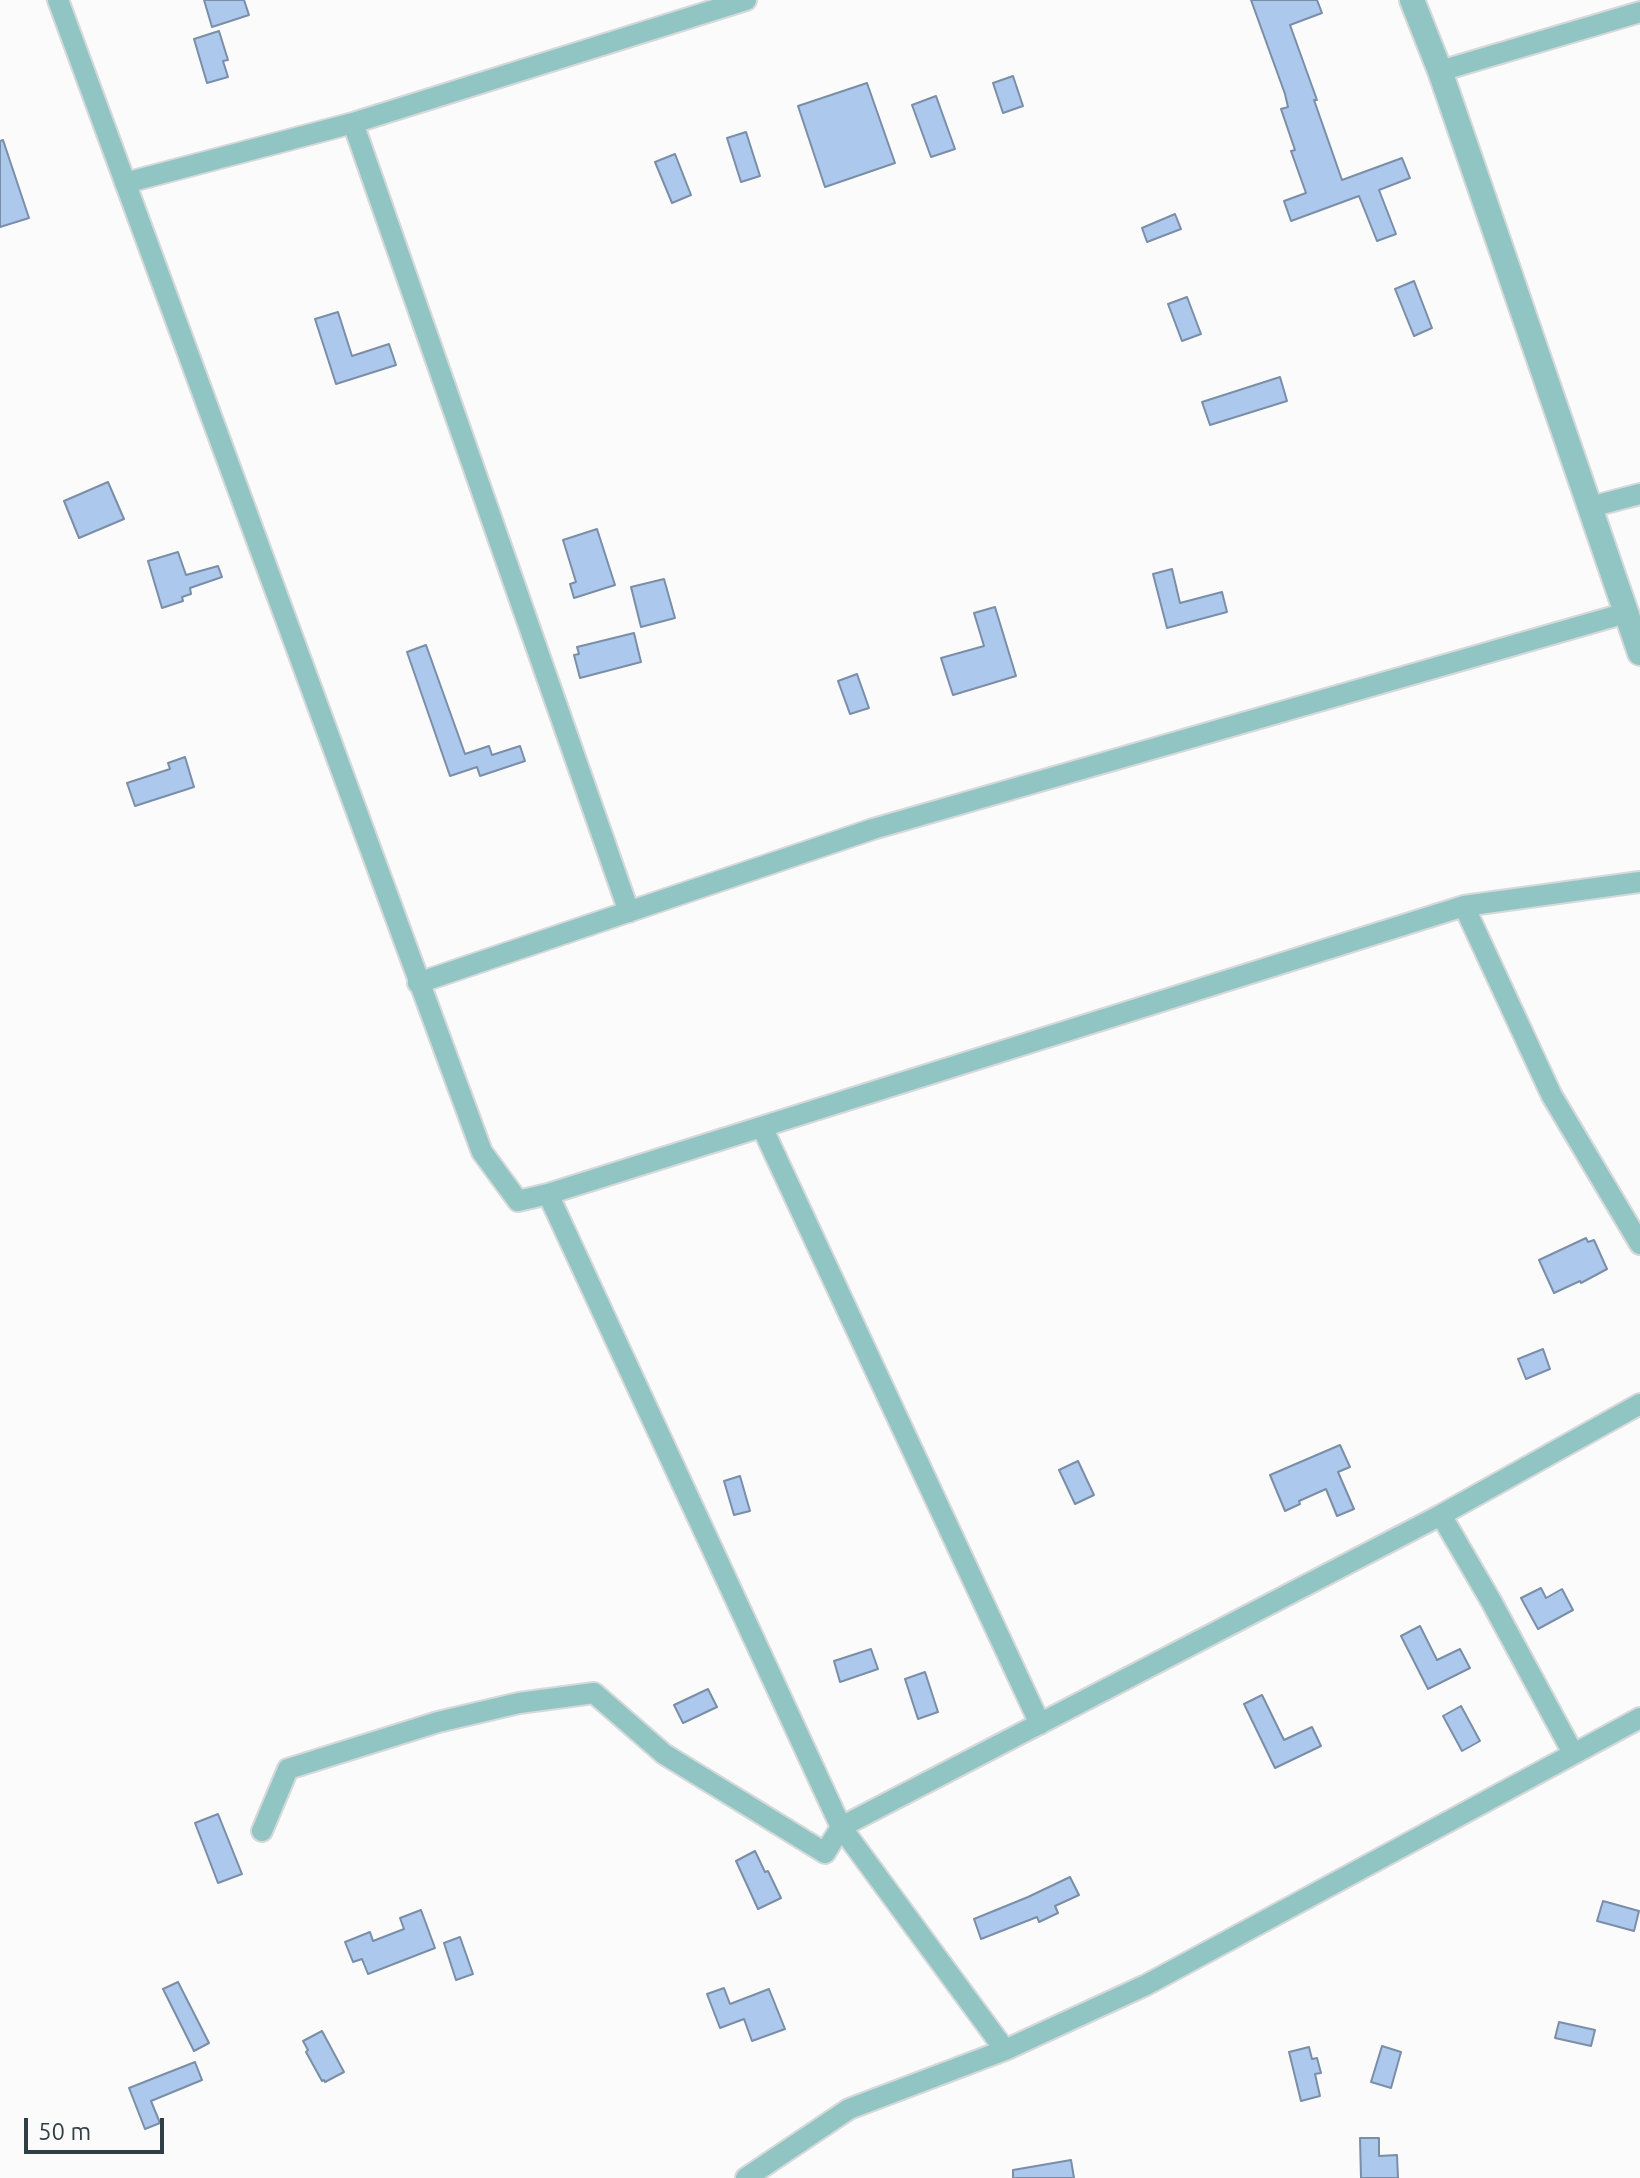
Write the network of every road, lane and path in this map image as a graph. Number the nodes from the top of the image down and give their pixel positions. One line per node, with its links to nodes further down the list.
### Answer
1 (58, 0): 8 (street)
2 (746, 0): 4 (street)
3 (1412, 0): 6 (street)
4 (712, 5): 7 (street)
5 (1640, 12): 6 (street)
6 (1440, 71): 10 (street)
7 (353, 123): 8 (street); 15 (street)
8 (125, 183): 16 (street)
9 (1640, 494): 10 (street)
10 (1590, 507): 11 (street)
11 (1626, 613): 12 (street); 15 (street)
12 (1640, 653)
13 (1640, 882): 14 (street)
14 (1464, 906): 17 (street); 19 (street)
15 (629, 912): 16 (street)
16 (418, 983): 18 (street)
17 (762, 1127): 18 (street); 23 (street)
18 (548, 1194): 25 (street)
19 (1640, 1244)
20 (1640, 1404): 21 (street)
21 (1441, 1515): 23 (street); 24 (street)
22 (1640, 1718): 24 (street)
23 (1040, 1724): 25 (street)
24 (1573, 1753): 27 (street)
25 (841, 1827): 26 (street); 27 (street)
26 (262, 1831)
27 (1005, 2050): 28 (street)
28 (746, 2178)

